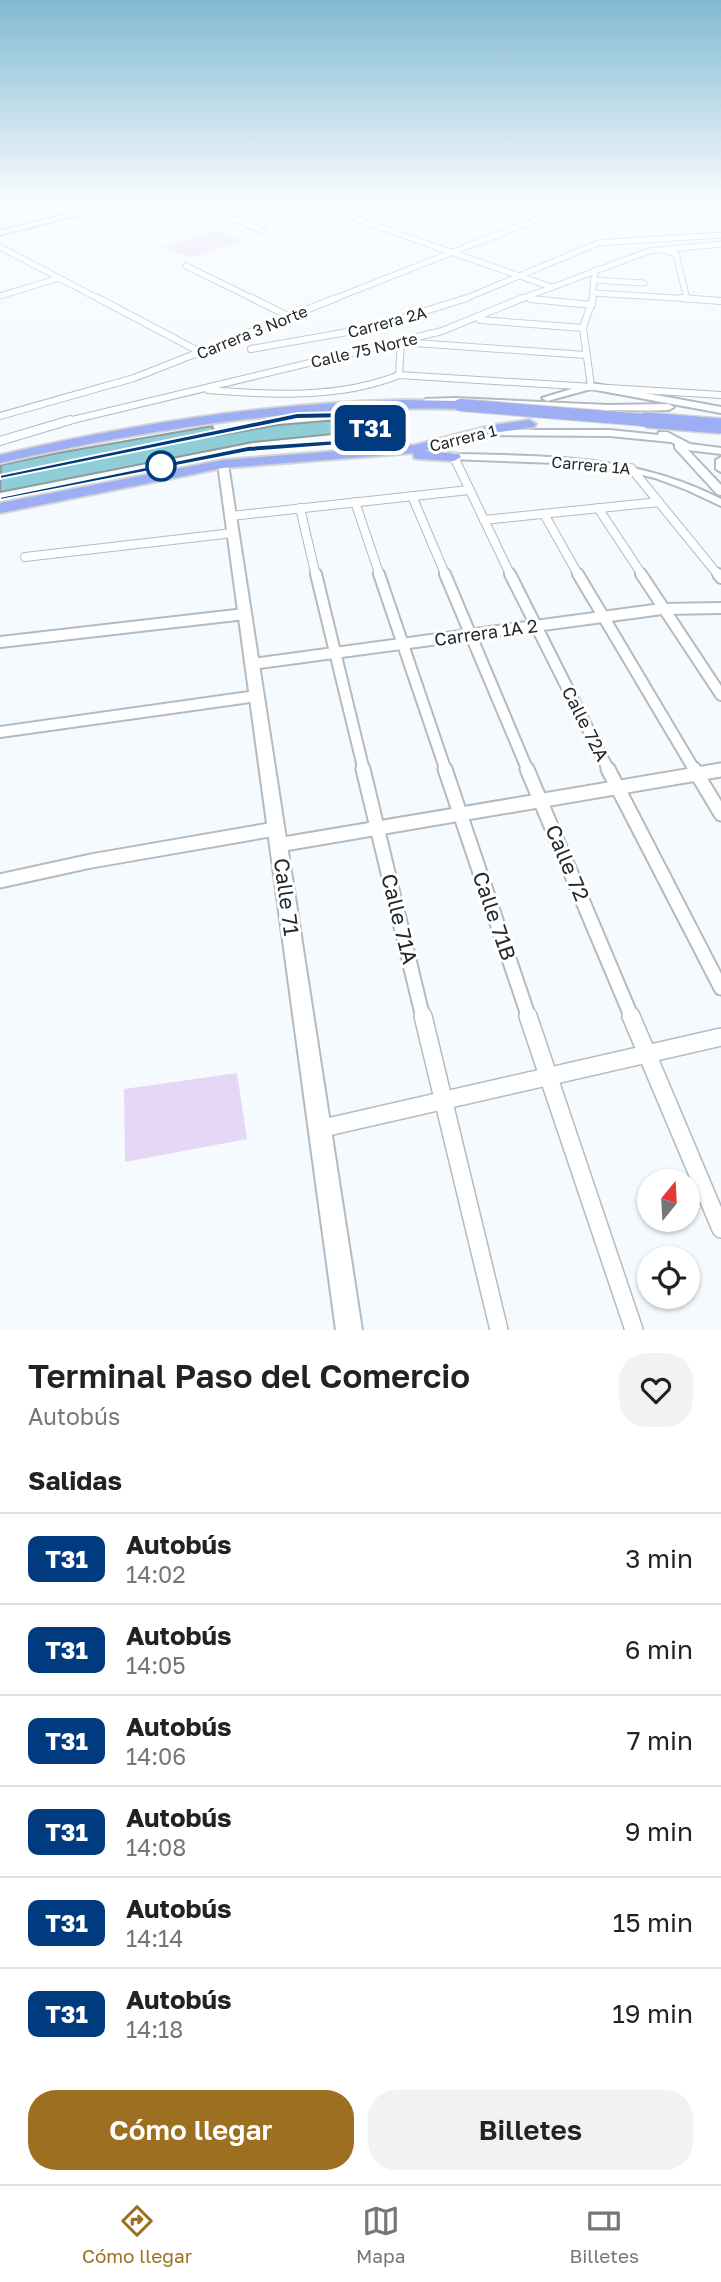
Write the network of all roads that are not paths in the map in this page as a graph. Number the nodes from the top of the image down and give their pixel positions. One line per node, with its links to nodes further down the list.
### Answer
1 (34, 265): 10 (street)
2 (421, 265): 20 (street, Carrera 3 Norte)
3 (488, 265): 9 (street)
4 (546, 265): 9 (street, Carrera 2A)
5 (610, 265): 8 (street, Calle 75 Norte)
6 (679, 265): 17 (street)
7 (186, 266): 20 (street)
8 (595, 270): 11 (street); 13 (street, Calle 75 Norte)
9 (520, 276): 13 (street); 24 (street, Carrera 2A)
10 (59, 278): 15 (street); 25 (street)
11 (593, 280): 12 (street); 14 (street)
12 (644, 283)
13 (551, 287): 16 (street, Calle 75 Norte)
14 (593, 293): 17 (street); 19 (street)
15 (0, 296)
16 (527, 299): 19 (street); 21 (street, Calle 75 Norte)
17 (687, 299): 18 (street)
18 (721, 301)
19 (592, 305): 22 (street)
20 (290, 317): 25 (street, Carrera 3 Norte)
21 (477, 320): 22 (street); 23 (street, Calle 75 Norte)
22 (583, 328): 26 (street)
23 (401, 342): 26 (street); 27 (street); 29 (street, Calle 75 Norte)
24 (251, 349)
25 (200, 352): 37 (street, Carrera 3 Norte)
26 (585, 355): 28 (street)
27 (399, 375): 28 (street); 29 (street)
28 (591, 386): 30 (street); 31 (street); 34 (street)
29 (198, 388): 43 (street, Calle 75 Norte)
30 (721, 395)
31 (525, 401): 33 (street); 35 (street)
32 (0, 403): 37 (street)
33 (412, 403): 39 (highway, Carrera 1, bridge); 47 (highway, Carrera 1)
34 (692, 404): 35 (street); 36 (street)
35 (669, 407): 42 (street)
36 (721, 410)
37 (12, 412): 38 (street, Carrera 3 Norte)
38 (0, 416)
39 (721, 426)
40 (721, 432): 41 (highway, Carrera 1)
41 (476, 433): 42 (street); 45 (highway, Carrera 1)
42 (672, 440): 44 (street); 53 (street)
43 (0, 442)
44 (721, 451)
45 (383, 453): 46 (highway); 49 (highway, Carrera 1)
46 (454, 457): 50 (street, Carrera 1A); 52 (street, Calle 72A)
47 (0, 459)
48 (721, 460): 51 (street)
49 (223, 464): 58 (highway, Carrera 1); 63 (street, Calle 71)
50 (631, 468): 56 (street); 57 (street, Carrera 1A)
51 (721, 469)
52 (470, 490): 54 (street); 62 (street, Calle 72A)
53 (721, 492)
54 (412, 496): 55 (street); 71 (street, Calle 72)
55 (355, 502): 59 (street); 73 (street, Calle 71B)
56 (659, 502): 60 (street); 65 (street)
57 (721, 503)
58 (0, 508)
59 (300, 508): 63 (street); 74 (street, Calle 71A)
60 (598, 508): 61 (street); 67 (street)
61 (544, 514): 62 (street); 69 (street)
62 (484, 520): 70 (street, Calle 72A)
63 (232, 524): 64 (street); 68 (street, Calle 71)
64 (25, 557)
65 (721, 578)
66 (721, 608): 67 (street, Carrera 1A 2)
67 (662, 610): 69 (street, Carrera 1A 2); 76 (street)
68 (245, 614): 72 (street); 75 (street, Calle 71)
69 (602, 617): 70 (street, Carrera 1A 2); 80 (street)
70 (535, 626): 71 (street, Carrera 1A 2); 81 (street, Calle 72A)
71 (471, 635): 73 (street, Carrera 1A 2); 82 (street, Calle 72)
72 (0, 642)
73 (403, 644): 74 (street, Carrera 1A 2); 83 (street, Calle 71B)
74 (335, 653): 75 (street, Carrera 1A 2); 85 (street, Calle 71A)
75 (252, 664): 77 (street, Calle 71)
76 (721, 695)
77 (257, 696): 78 (street); 86 (street, Calle 71)
78 (0, 733)
79 (721, 770): 80 (street)
80 (697, 774): 81 (street); 84 (street)
81 (617, 787): 82 (street); 88 (street, Calle 72A)
82 (540, 800): 83 (street); 90 (street, Calle 72)
83 (459, 813): 85 (street); 91 (street, Calle 71B)
84 (721, 814)
85 (377, 827): 86 (street); 92 (street, Calle 71A)
86 (277, 837): 87 (street); 93 (street, Calle 71)
87 (0, 881)
88 (721, 988)
89 (721, 1037): 90 (street)
90 (647, 1053): 91 (street); 94 (street, Calle 72)
91 (548, 1075): 92 (street); 97 (street, Calle 71B)
92 (443, 1102): 93 (street); 96 (street, Calle 71A)
93 (320, 1129): 95 (street, Calle 71)
94 (721, 1229)
95 (349, 1330)
96 (499, 1330)
97 (634, 1330)

